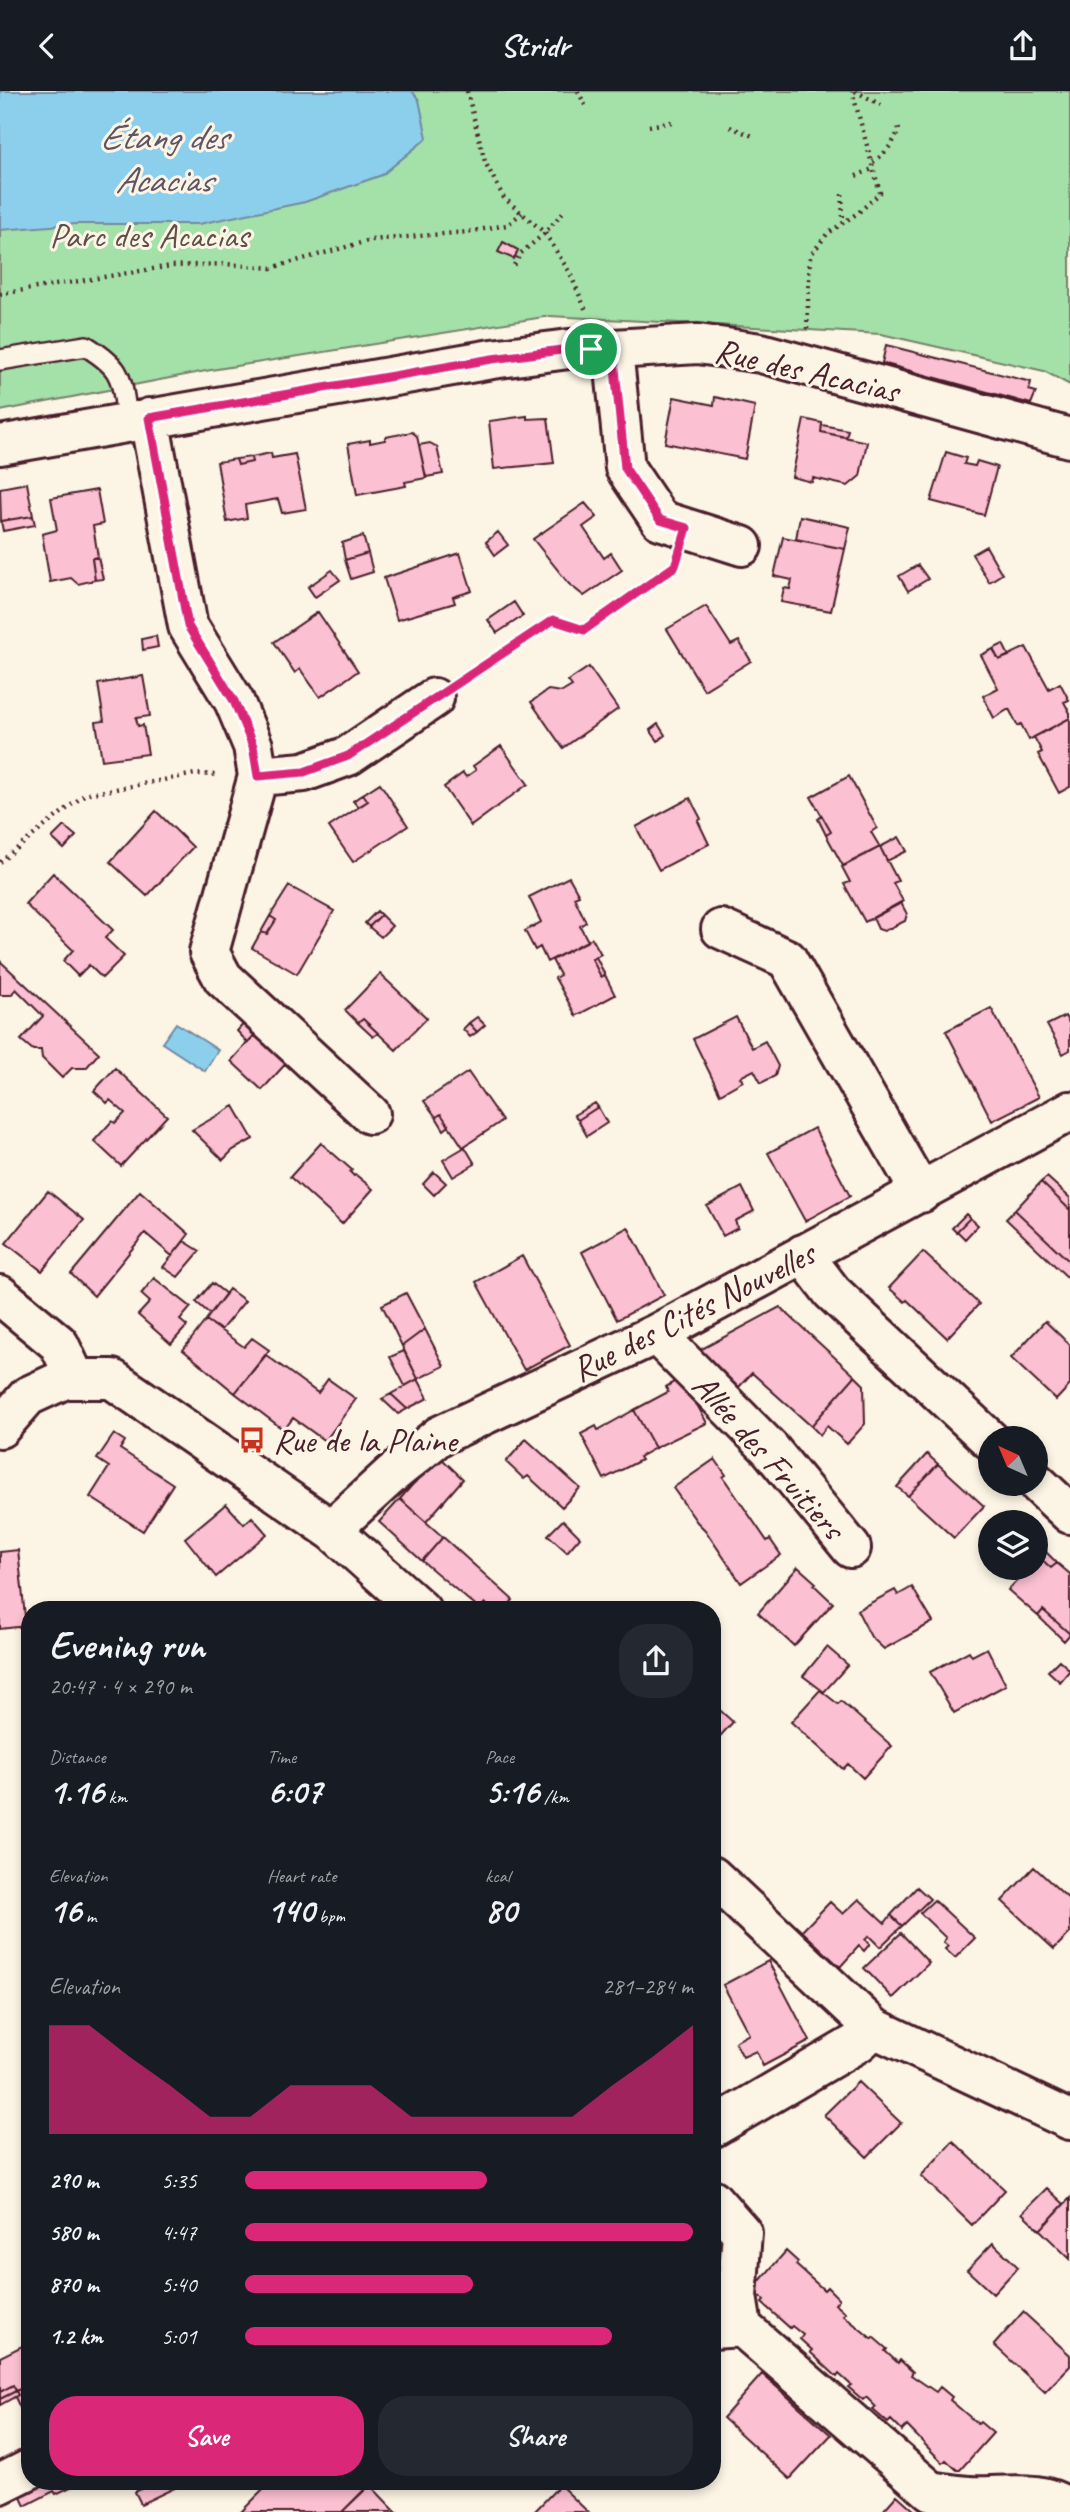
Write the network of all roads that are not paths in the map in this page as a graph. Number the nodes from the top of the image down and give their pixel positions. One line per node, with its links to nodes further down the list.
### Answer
1 (602, 349): 3 (street, Rue des Acacias); 4 (street, Rue des Acacias); 6 (street)
2 (0, 360): 3 (lane)
3 (139, 420): 5 (street, Rue des Acacias); 8 (street)
4 (1070, 438)
5 (0, 445)
6 (742, 546)
7 (434, 698): 8 (street)
8 (258, 776): 11 (street)
9 (721, 929): 12 (street)
10 (1070, 1111): 12 (street, Rue des Cités Nouvelles)
11 (370, 1114)
12 (921, 1193): 13 (street, Rue des Cités Nouvelles)
13 (803, 1254): 15 (street, Rue des Cités Nouvelles); 18 (street)
14 (0, 1296): 16 (street)
15 (656, 1335): 21 (street, Rue des Cités Nouvelles); 22 (street, Allée des Fruitiers)
16 (75, 1378): 17 (street); 21 (street)
17 (0, 1428)
18 (978, 1429)
19 (1048, 1493): 20 (street)
20 (1070, 1514)
21 (333, 1531): 23 (street)
22 (851, 1548)
23 (411, 1601)
24 (721, 1884): 25 (street)
25 (874, 2028): 26 (street); 27 (street)
26 (1070, 2120)
27 (721, 2123)
28 (721, 2209): 29 (street)
29 (727, 2328): 32 (street)
30 (21, 2474): 31 (street)
31 (0, 2484)
32 (1070, 2510)

